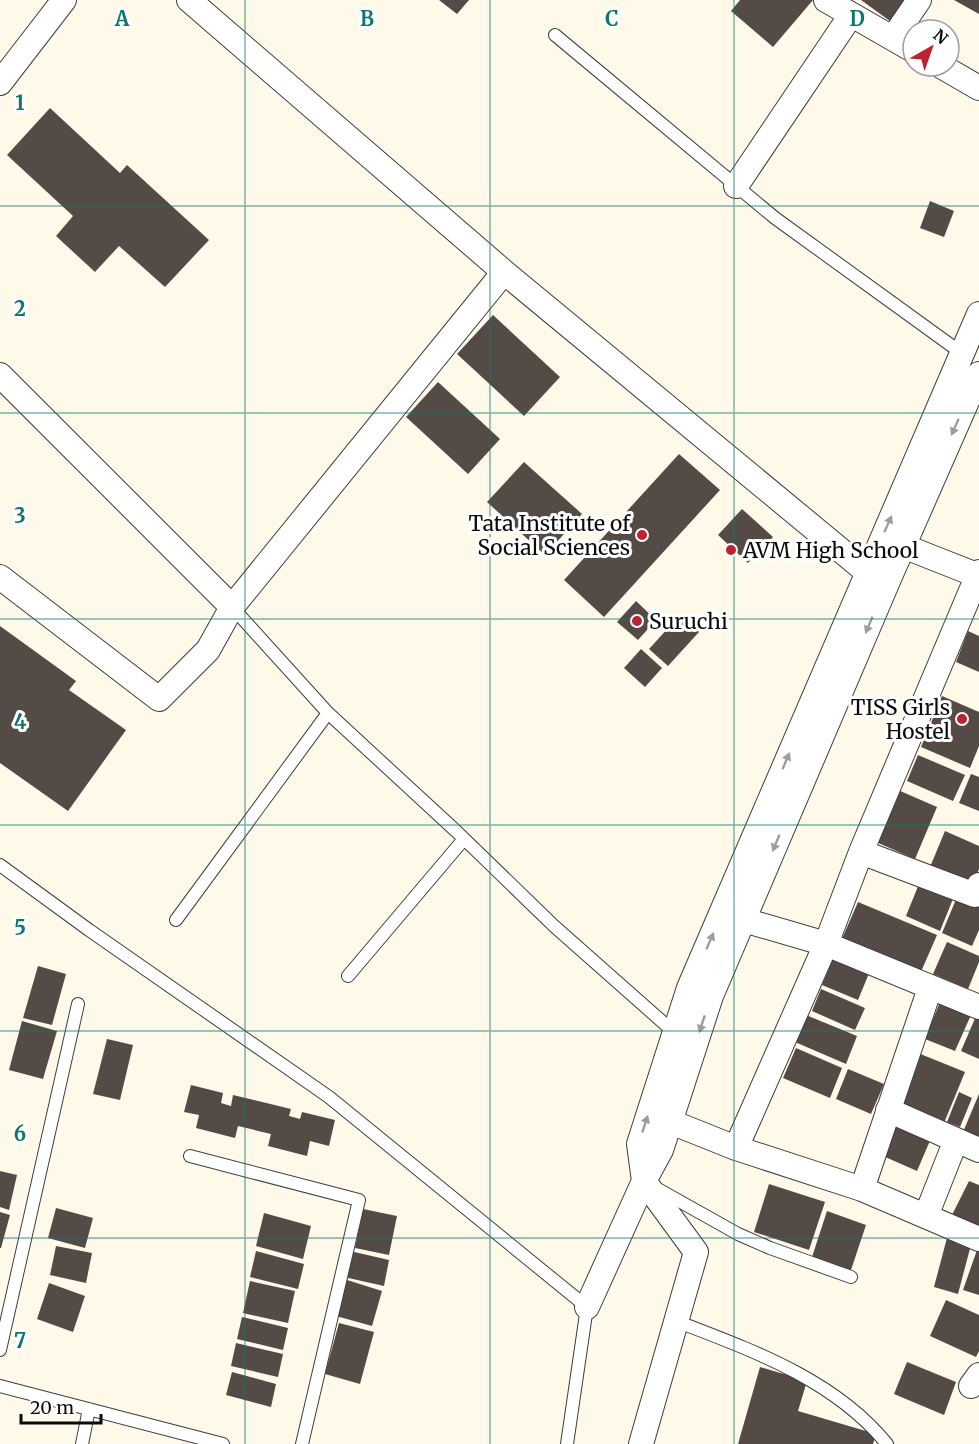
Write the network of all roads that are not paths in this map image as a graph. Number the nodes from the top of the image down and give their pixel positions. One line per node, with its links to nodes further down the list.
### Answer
1 (64, 0): 10 (street)
2 (189, 0): 13 (street)
3 (826, 0): 5 (street)
4 (919, 0): 6 (street)
5 (851, 15): 8 (street); 12 (street)
6 (912, 18)
7 (555, 35): 12 (lane)
8 (901, 43)
9 (961, 78): 11 (street)
10 (0, 83)
11 (979, 88)
12 (736, 186): 15 (lane)
13 (504, 272): 21 (street); 22 (street)
14 (979, 314): 15 (street)
15 (971, 357): 21 (street, one-way to 15)
16 (979, 374): 18 (street, one-way to 18)
17 (0, 375): 22 (street)
18 (903, 546): 19 (street); 21 (street)
19 (979, 574): 25 (street)
20 (0, 577): 22 (street)
21 (877, 577): 28 (street)
22 (232, 607): 23 (lane)
23 (328, 713): 24 (lane); 29 (lane)
24 (464, 839): 31 (lane); 35 (lane)
25 (861, 852): 27 (street); 30 (street)
26 (0, 865): 47 (lane)
27 (979, 885)
28 (733, 917): 30 (street); 35 (street, one-way to 28); 37 (street, one-way to 37)
29 (176, 920)
30 (826, 944): 32 (street); 39 (street)
31 (348, 976)
32 (930, 988): 34 (street); 36 (street)
33 (78, 1004): 49 (lane)
34 (979, 1007)
35 (675, 1033): 42 (street, one-way to 35)
36 (888, 1110): 38 (street); 43 (street)
37 (670, 1122): 39 (street); 42 (street)
38 (956, 1140): 40 (street); 44 (street)
39 (736, 1148): 43 (street)
40 (979, 1150)
41 (190, 1155): 54 (lane)
42 (644, 1181): 46 (lane); 47 (street); 48 (street)
43 (862, 1189): 44 (street)
44 (926, 1216): 45 (street)
45 (979, 1239)
46 (851, 1277)
47 (586, 1307): 55 (lane)
48 (676, 1321): 56 (street); 57 (lane)
49 (0, 1350)
50 (0, 1386): 51 (lane)
51 (89, 1409): 52 (lane); 53 (lane)
52 (82, 1444)
53 (222, 1444)
54 (302, 1444)
55 (567, 1444)
56 (641, 1444)
57 (886, 1444)

